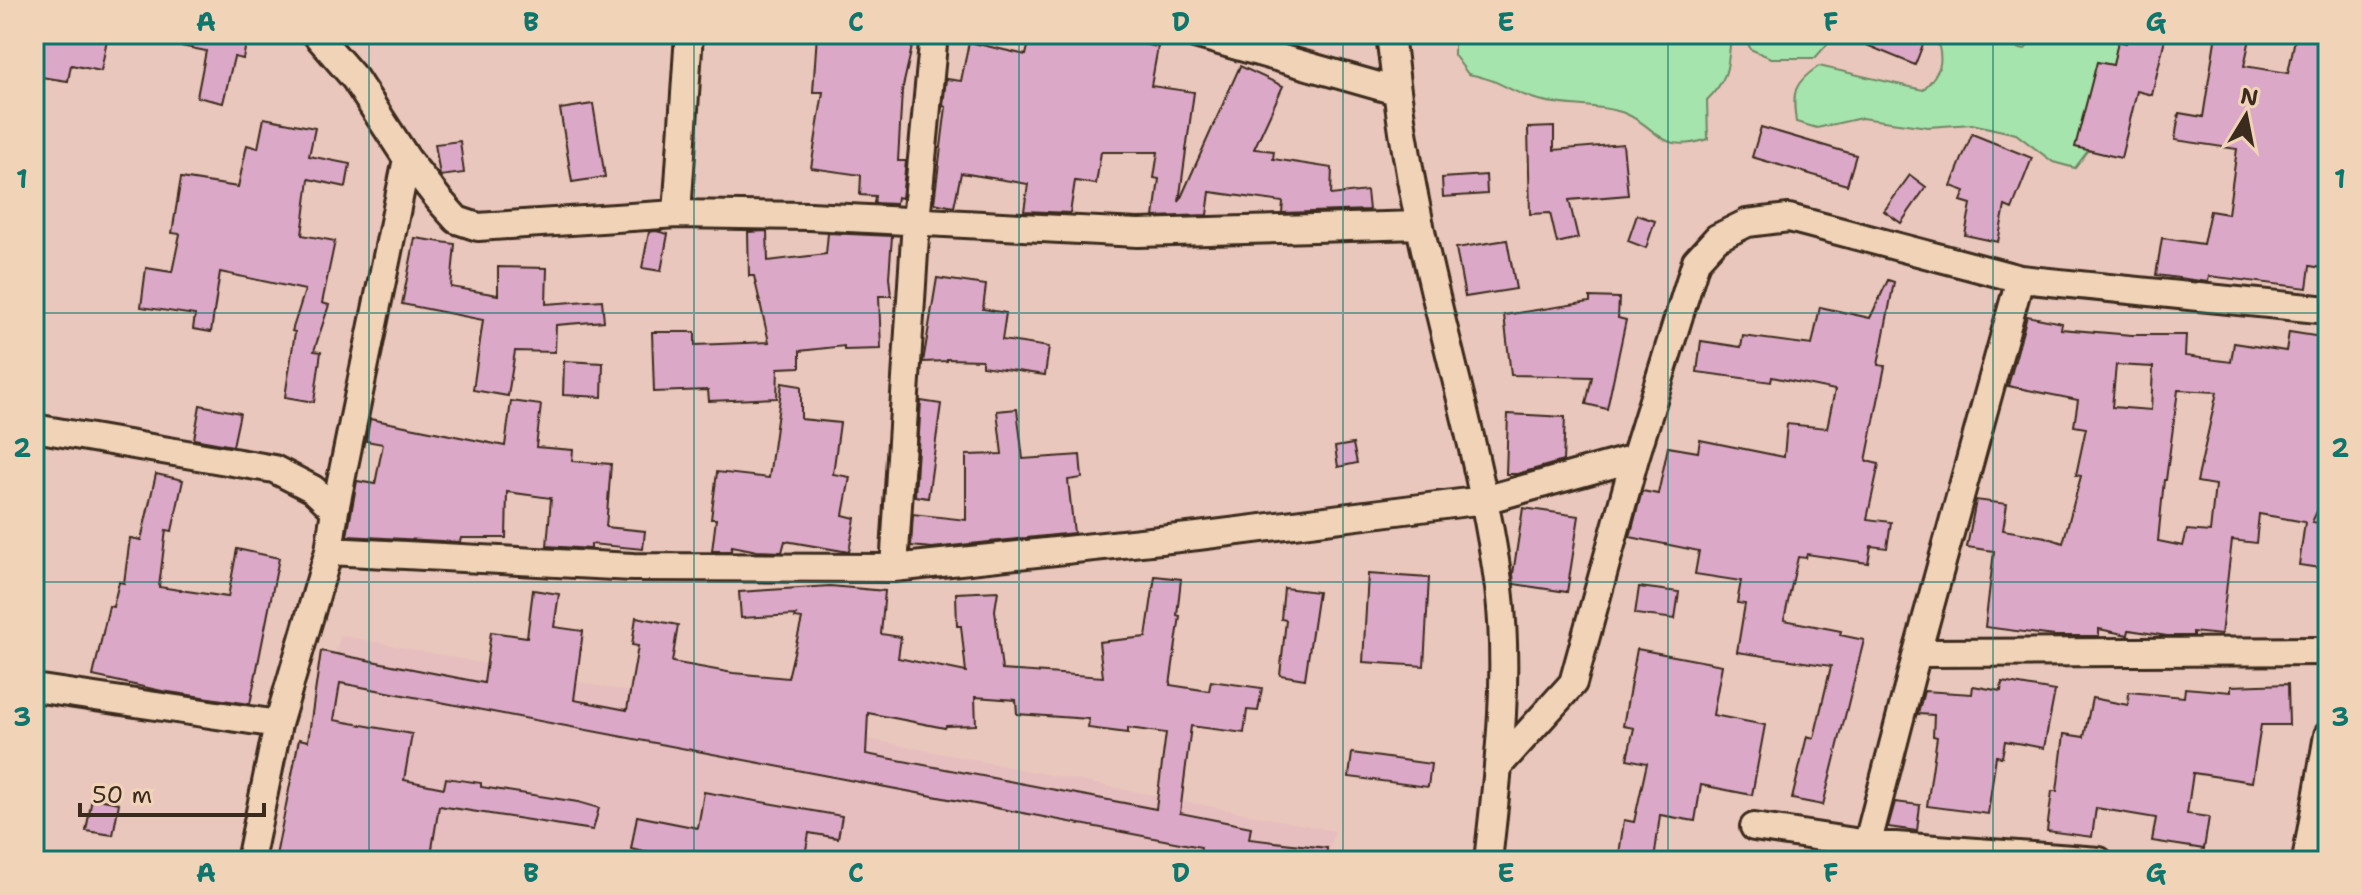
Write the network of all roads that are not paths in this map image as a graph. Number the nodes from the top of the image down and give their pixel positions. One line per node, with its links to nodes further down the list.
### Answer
1 (316, 34): 7 (street)
2 (689, 34): 8 (street)
3 (934, 34): 9 (street)
4 (1195, 34): 6 (street)
5 (1390, 34): 6 (street)
6 (1396, 91): 10 (street)
7 (407, 159): 8 (street); 16 (street)
8 (677, 214): 9 (street)
9 (916, 221): 10 (street); 18 (street)
10 (1420, 225): 15 (street)
11 (2020, 279): 12 (street); 14 (street); 20 (street)
12 (2328, 310)
13 (34, 428): 16 (street)
14 (1635, 458): 15 (street); 24 (street)
15 (1484, 500): 18 (street); 24 (street)
16 (335, 510): 17 (street)
17 (329, 551): 18 (street); 22 (street)
18 (894, 568)
19 (2328, 651): 20 (street)
20 (1917, 653): 26 (street)
21 (34, 688): 22 (street)
22 (278, 724): 27 (street)
23 (2328, 735): 30 (street)
24 (1498, 766): 28 (street)
25 (1754, 827): 26 (street)
26 (1866, 852): 29 (street)
27 (250, 861)
28 (1488, 861)
29 (2099, 861)
30 (2306, 861)

